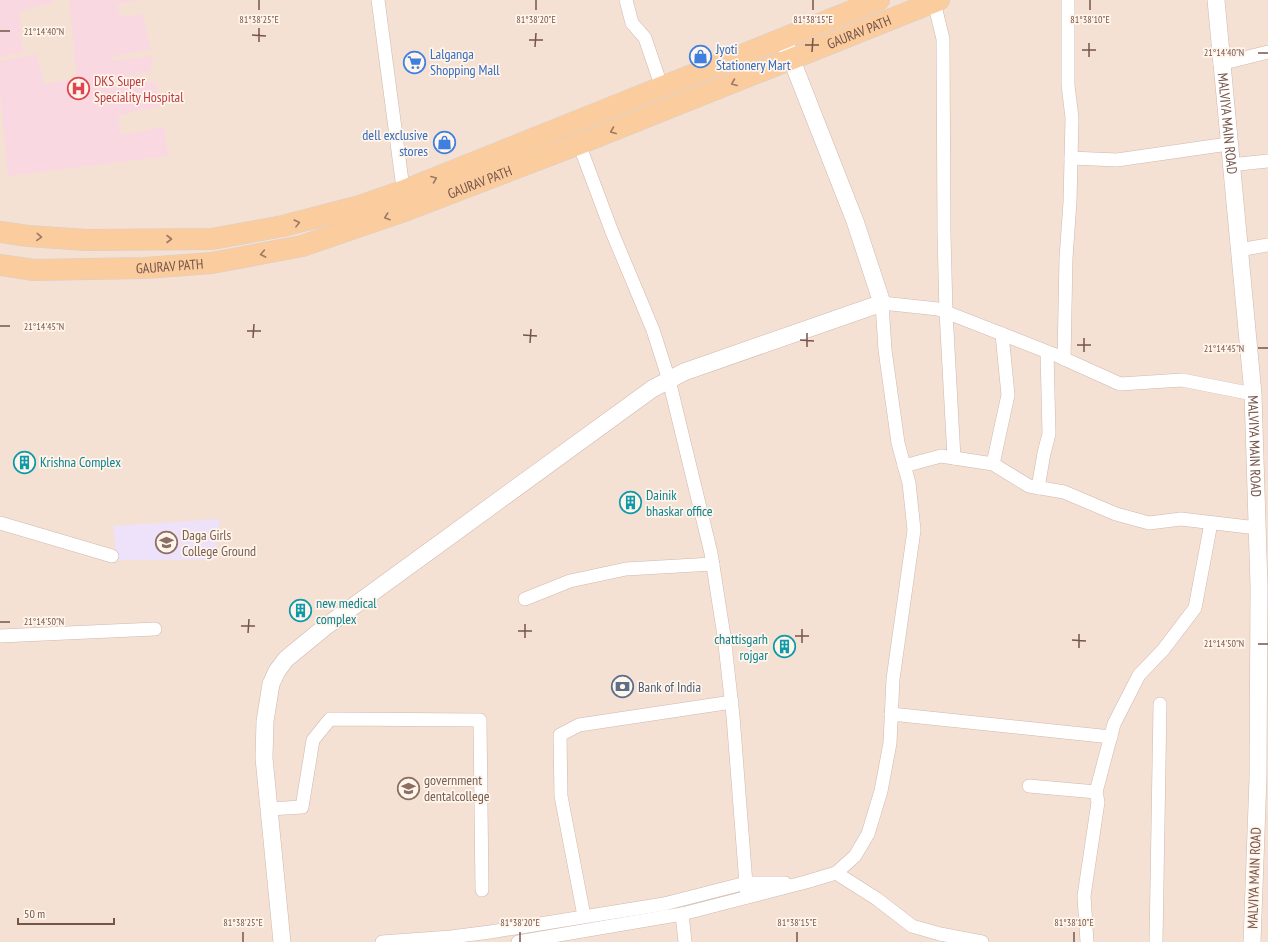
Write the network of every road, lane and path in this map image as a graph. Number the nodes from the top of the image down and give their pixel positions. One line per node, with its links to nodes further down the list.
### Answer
1 (378, 0): 19 (street)
2 (626, 0): 13 (street)
3 (880, 0): 9 (main road)
4 (1068, 0): 16 (street)
5 (1211, 0): 8 (street)
6 (1216, 0): 8 (street, MALVIYA MAIN ROAD)
7 (937, 1): 11 (main road, GAURAV PATH); 27 (street)
8 (1217, 28): 12 (street, MALVIYA MAIN ROAD)
9 (783, 39): 11 (street); 13 (main road)
10 (1268, 52): 12 (street)
11 (792, 60): 14 (main road, GAURAV PATH, one-way to 14); 26 (street)
12 (1220, 64): 15 (street, MALVIYA MAIN ROAD)
13 (662, 88): 19 (main road, one-way to 13)
14 (579, 144): 19 (main road, GAURAV PATH); 31 (street)
15 (1228, 144): 16 (street); 18 (street, MALVIYA MAIN ROAD)
16 (1071, 158): 30 (street)
17 (1268, 161): 18 (street)
18 (1230, 165): 22 (street, MALVIYA MAIN ROAD)
19 (405, 201): 20 (main road, one-way to 19); 24 (main road, GAURAV PATH, one-way to 24)
20 (0, 232)
21 (1268, 245): 22 (street)
22 (1239, 250): 32 (street, MALVIYA MAIN ROAD)
23 (0, 266): 24 (main road, GAURAV PATH)
24 (34, 270): 25 (main road)
25 (0, 275)
26 (882, 303): 27 (street); 31 (street); 35 (street)
27 (946, 312): 28 (street); 33 (street)
28 (1002, 334): 29 (street); 34 (street)
29 (1047, 352): 30 (street); 36 (street)
30 (1064, 359): 32 (street)
31 (669, 380): 41 (street); 52 (street)
32 (1253, 394): 39 (street, MALVIYA MAIN ROAD)
33 (954, 458): 34 (street); 35 (street)
34 (993, 464): 36 (street)
35 (904, 466): 48 (street)
36 (1038, 488): 38 (street)
37 (0, 523): 40 (street)
38 (1212, 523): 39 (street); 49 (street)
39 (1257, 528): 43 (street, MALVIYA MAIN ROAD)
40 (112, 556)
41 (713, 564): 42 (street); 46 (street)
42 (525, 599)
43 (1263, 617): 53 (street, MALVIYA MAIN ROAD)
44 (155, 629): 45 (street)
45 (0, 636)
46 (732, 702): 56 (street); 60 (street)
47 (1160, 704): 69 (street)
48 (891, 714): 49 (street); 54 (street)
49 (1111, 737): 51 (street)
50 (1029, 786): 51 (street)
51 (1096, 792): 68 (street)
52 (269, 809): 57 (street); 62 (street)
53 (1262, 830): 70 (street, MALVIYA MAIN ROAD)
54 (836, 873): 55 (street); 61 (street)
55 (806, 882): 56 (street); 58 (street)
56 (746, 883): 58 (street); 60 (street)
57 (482, 890)
58 (746, 897): 59 (street)
59 (682, 914): 64 (street); 65 (street)
60 (584, 916): 63 (street)
61 (921, 929): 66 (street); 67 (street)
62 (282, 942)
63 (382, 942)
64 (518, 942)
65 (685, 942)
66 (923, 942)
67 (982, 942)
68 (1086, 942)
69 (1156, 942)
70 (1252, 942)

